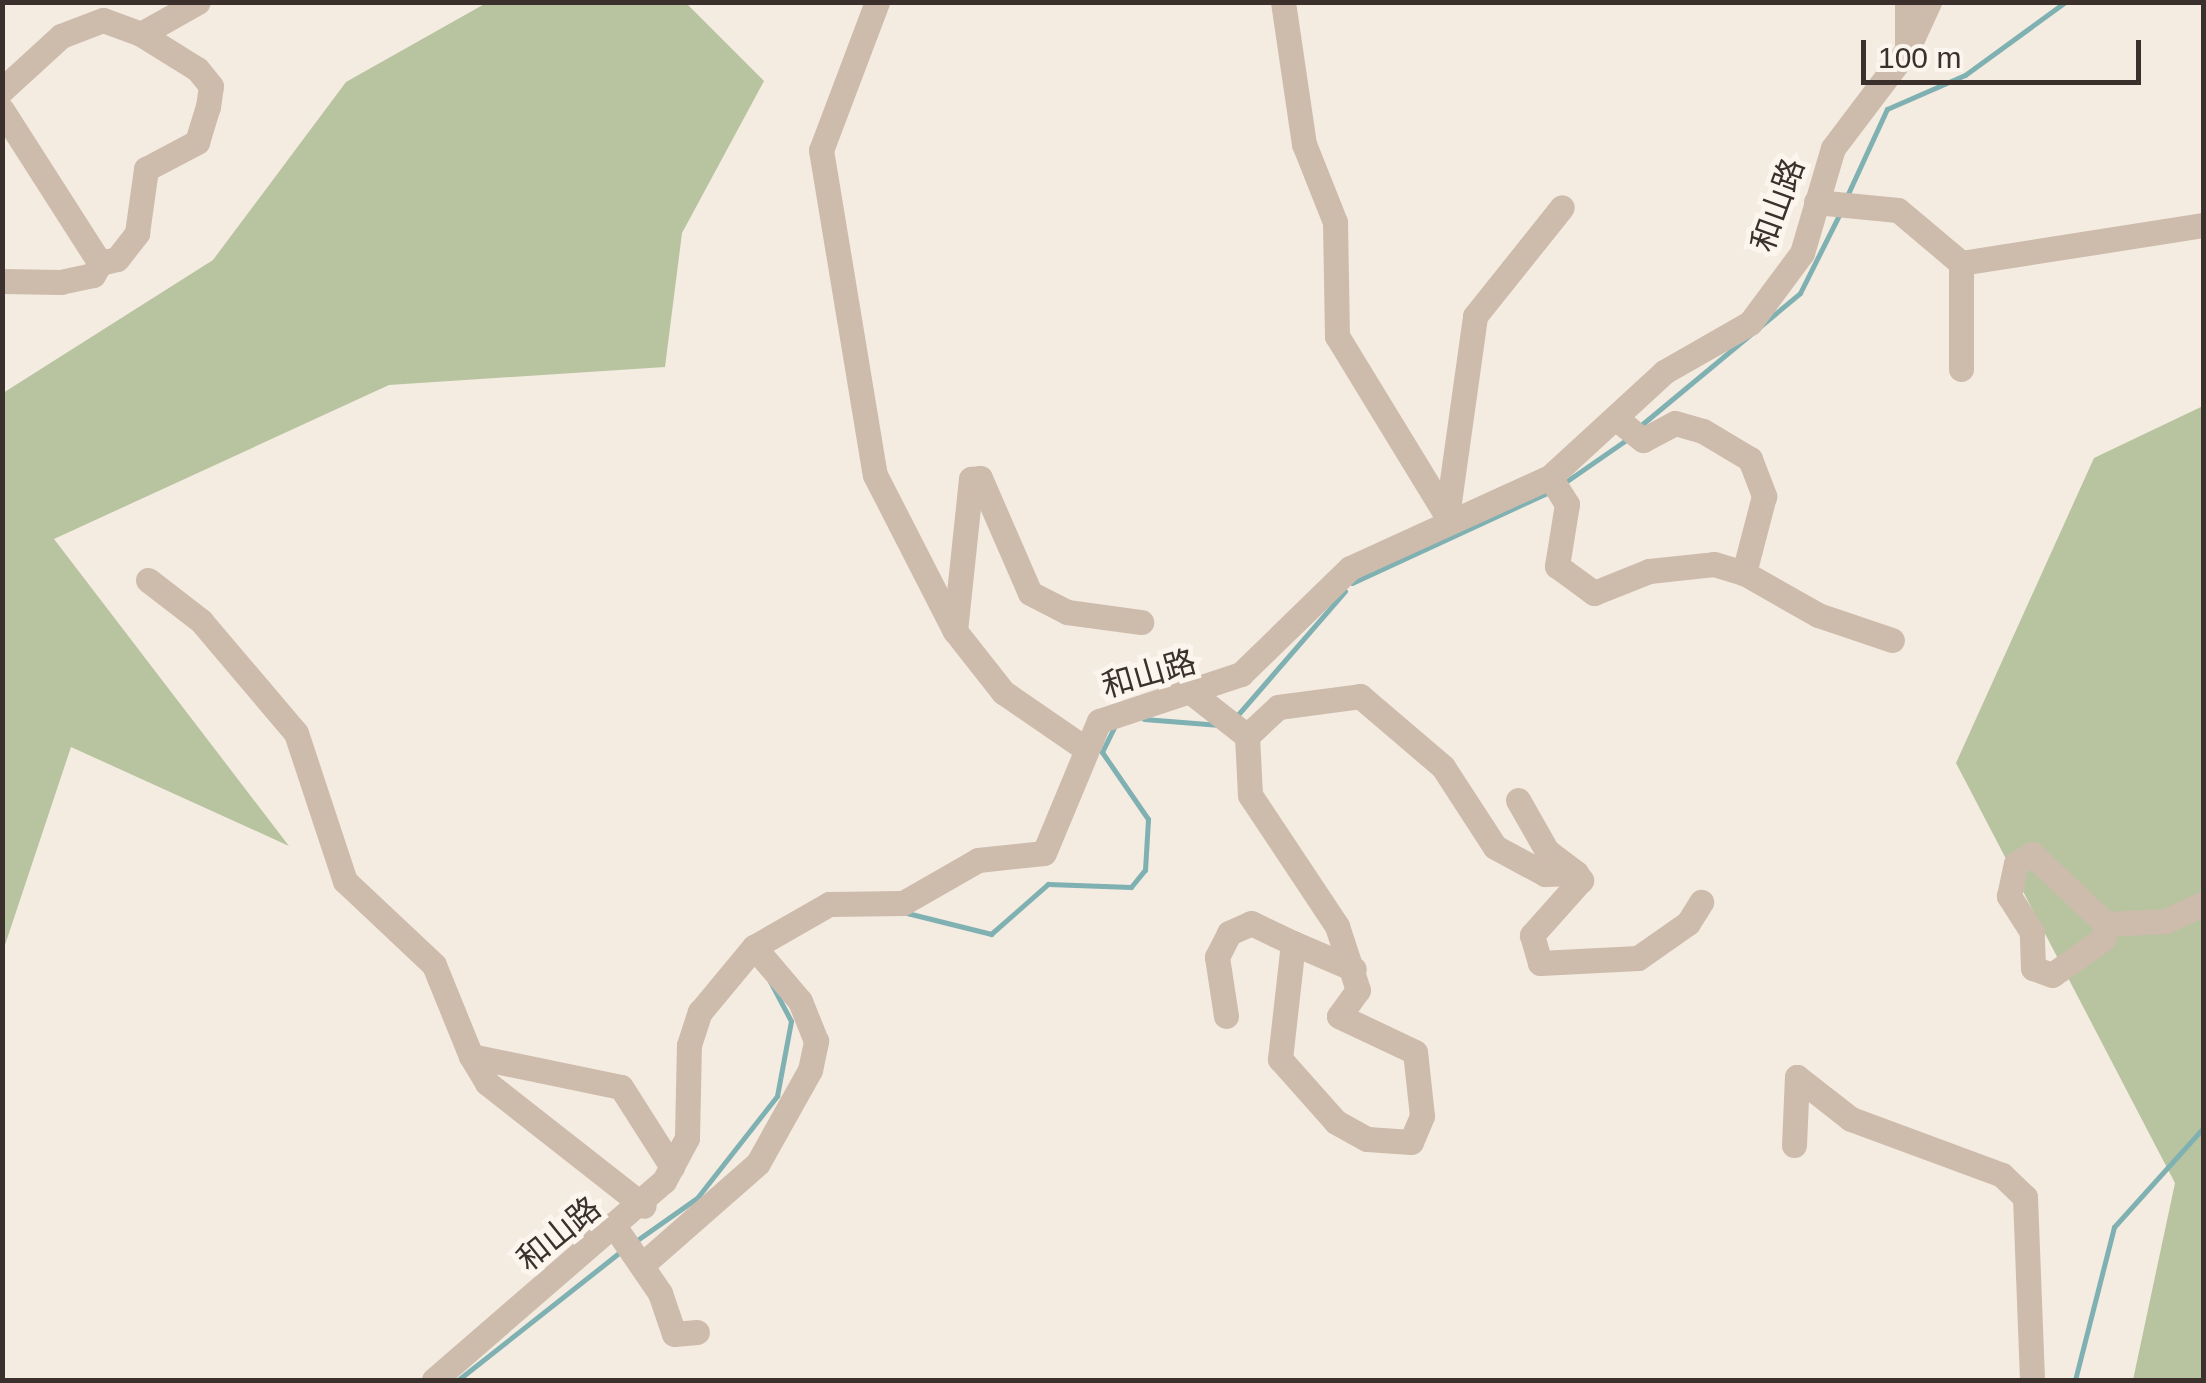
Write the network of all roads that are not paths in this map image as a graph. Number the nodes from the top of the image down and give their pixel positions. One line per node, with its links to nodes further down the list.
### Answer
1 (198, 2): 6 (street)
2 (877, 2): 23 (street)
3 (1283, 2): 19 (street)
4 (1907, 2): 7 (street)
5 (1929, 2): 7 (street, 和山路)
6 (141, 34): 8 (street); 14 (street)
7 (1908, 50): 10 (street, 和山路)
8 (2, 90)
9 (2, 110): 14 (street)
10 (1816, 202): 13 (street); 17 (street, 和山路)
11 (1562, 207): 19 (street)
12 (2204, 225): 13 (street)
13 (1961, 262): 16 (street)
14 (100, 263): 15 (street)
15 (2, 281)
16 (1961, 369)
17 (1618, 420): 18 (street, 和山路); 20 (street)
18 (1550, 476): 19 (street, 和山路); 20 (street)
19 (1447, 516): 25 (street, 和山路)
20 (1744, 572): 24 (street)
21 (148, 580): 37 (street)
22 (1141, 622): 23 (street)
23 (955, 632): 27 (street)
24 (1892, 640)
25 (1192, 693): 26 (street); 27 (street, 和山路)
26 (1246, 736): 29 (street); 35 (street)
27 (1083, 747): 34 (street, 和山路)
28 (1518, 800): 29 (street)
29 (1576, 873): 30 (street)
30 (1701, 902)
31 (2204, 903): 32 (street)
32 (2106, 924): 32 (street)
33 (1293, 943): 35 (street); 35 (street); 36 (street)
34 (754, 947): 39 (street, 和山路); 42 (street)
35 (1354, 969)
36 (1226, 1016)
37 (471, 1056): 39 (street); 40 (street)
38 (1794, 1146): 45 (street)
39 (672, 1166): 40 (street, 和山路)
40 (644, 1206): 41 (street, 和山路)
41 (617, 1230): 42 (street); 44 (street, 和山路)
42 (642, 1264): 43 (street)
43 (697, 1332)
44 (434, 1380)
45 (2032, 1380)

